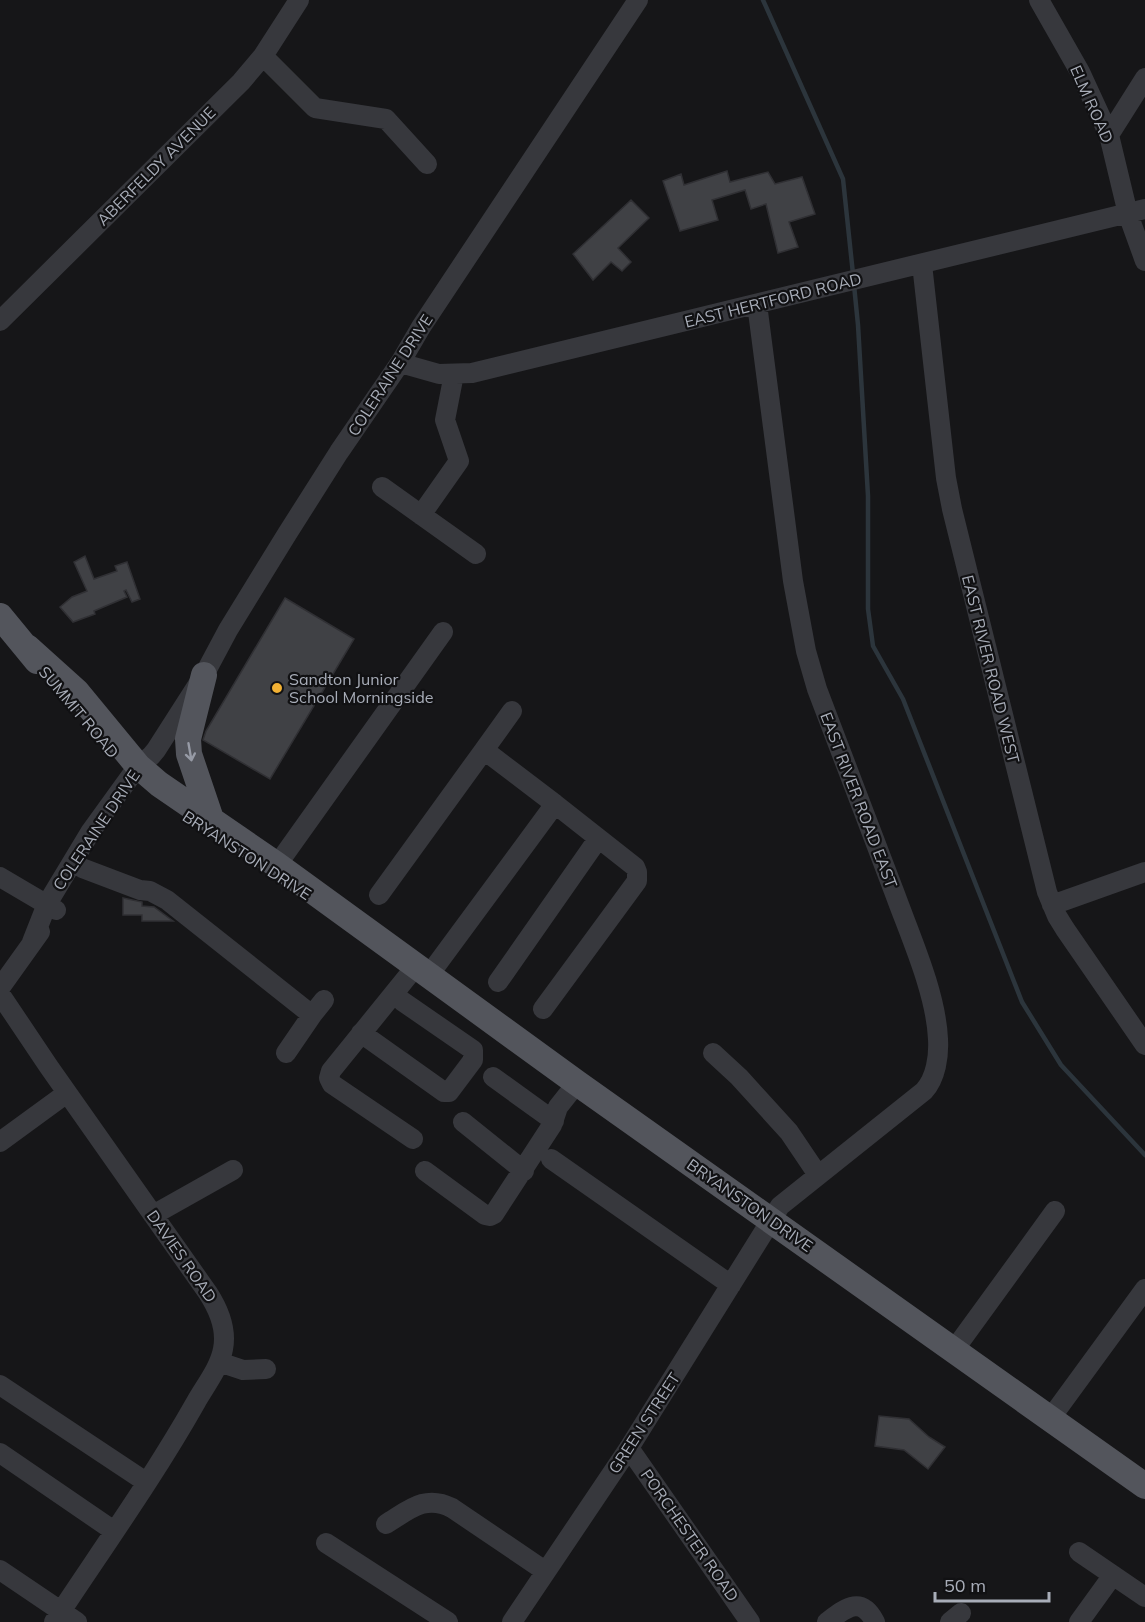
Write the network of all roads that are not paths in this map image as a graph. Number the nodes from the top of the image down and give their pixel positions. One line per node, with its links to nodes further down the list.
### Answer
1 (299, 0): 4 (street, ABERFELDY AVENUE)
2 (638, 0): 13 (street, COLERAINE DRIVE)
3 (1039, 0): 6 (street, ELM ROAD)
4 (263, 56): 7 (street); 12 (street, ABERFELDY AVENUE)
5 (1145, 78): 6 (street)
6 (1109, 135): 8 (street, ELM ROAD)
7 (427, 164)
8 (1137, 212): 9 (street, ELM ROAD); 10 (street, EAST HERTFORD ROAD)
9 (1145, 261)
10 (922, 264): 11 (street, EAST HERTFORD ROAD); 32 (street, EAST RIVER ROAD WEST)
11 (757, 304): 14 (street, EAST HERTFORD ROAD); 56 (street, EAST RIVER ROAD EAST)
12 (0, 321)
13 (400, 363): 14 (street, EAST HERTFORD ROAD); 20 (street, COLERAINE DRIVE)
14 (454, 374): 16 (street)
15 (382, 487): 16 (street)
16 (421, 515): 17 (street)
17 (476, 554)
18 (0, 616): 23 (main road, SUMMIT ROAD)
19 (444, 632): 27 (street)
20 (204, 675): 23 (street, COLERAINE DRIVE); 25 (main road, one-way to 25)
21 (512, 711): 22 (street)
22 (484, 750): 24 (street); 31 (street)
23 (142, 771): 25 (main road, BRYANSTON DRIVE); 29 (street, COLERAINE DRIVE); 34 (main road, BRYANSTON DRIVE)
24 (555, 804): 26 (street); 35 (street)
25 (212, 822): 27 (main road, BRYANSTON DRIVE)
26 (598, 839): 36 (street); 40 (street)
27 (277, 865): 34 (main road, BRYANSTON DRIVE)
28 (1145, 872): 32 (street)
29 (73, 875): 33 (street, COLERAINE DRIVE); 43 (street)
30 (0, 877): 33 (street)
31 (379, 895)
32 (1052, 905): 42 (street, EAST RIVER ROAD WEST)
33 (51, 908): 37 (street, COLERAINE DRIVE)
34 (356, 923): 35 (main road, BRYANSTON DRIVE)
35 (422, 970): 41 (street); 46 (main road, BRYANSTON DRIVE)
36 (498, 982)
37 (0, 988)
38 (0, 994): 47 (street, DAVIES ROAD)
39 (402, 1001): 41 (street)
40 (543, 1010)
41 (361, 1034): 50 (street)
42 (1145, 1045)
43 (286, 1053)
44 (713, 1053): 56 (street)
45 (493, 1077): 48 (street)
46 (577, 1083): 48 (street); 59 (main road, BRYANSTON DRIVE)
47 (67, 1093): 51 (street); 58 (street, DAVIES ROAD)
48 (554, 1121): 55 (street)
49 (463, 1122): 55 (street)
50 (413, 1139)
51 (0, 1142)
52 (551, 1159): 60 (street)
53 (233, 1170): 58 (street)
54 (425, 1171): 55 (street)
55 (524, 1171)
56 (818, 1175): 59 (street, EAST RIVER ROAD EAST)
57 (1055, 1211): 62 (street)
58 (153, 1215): 63 (street, DAVIES ROAD)
59 (771, 1219): 60 (street, GREEN STREET); 62 (main road, BRYANSTON DRIVE)
60 (731, 1285): 67 (street, GREEN STREET)
61 (1145, 1289): 66 (street)
62 (954, 1350): 66 (main road, BRYANSTON DRIVE)
63 (219, 1362): 64 (street); 69 (street, DAVIES ROAD)
64 (266, 1369)
65 (0, 1385): 69 (street)
66 (1050, 1419): 70 (main road, BRYANSTON DRIVE)
67 (629, 1448): 76 (street, GREEN STREET); 82 (street, PORCHESTER ROAD)
68 (0, 1453): 72 (street)
69 (146, 1482): 72 (street, DAVIES ROAD)
70 (1145, 1486)
71 (386, 1524): 76 (street)
72 (114, 1531): 79 (street, DAVIES ROAD)
73 (326, 1543): 80 (street)
74 (1079, 1552): 77 (street)
75 (0, 1570): 79 (street)
76 (545, 1571): 81 (street, GREEN STREET)
77 (1113, 1575): 78 (street); 85 (street)
78 (1145, 1597)
79 (65, 1618)
80 (448, 1622)
81 (512, 1622)
82 (750, 1622)
83 (827, 1622): 84 (street)
84 (876, 1622)
85 (1079, 1622)

